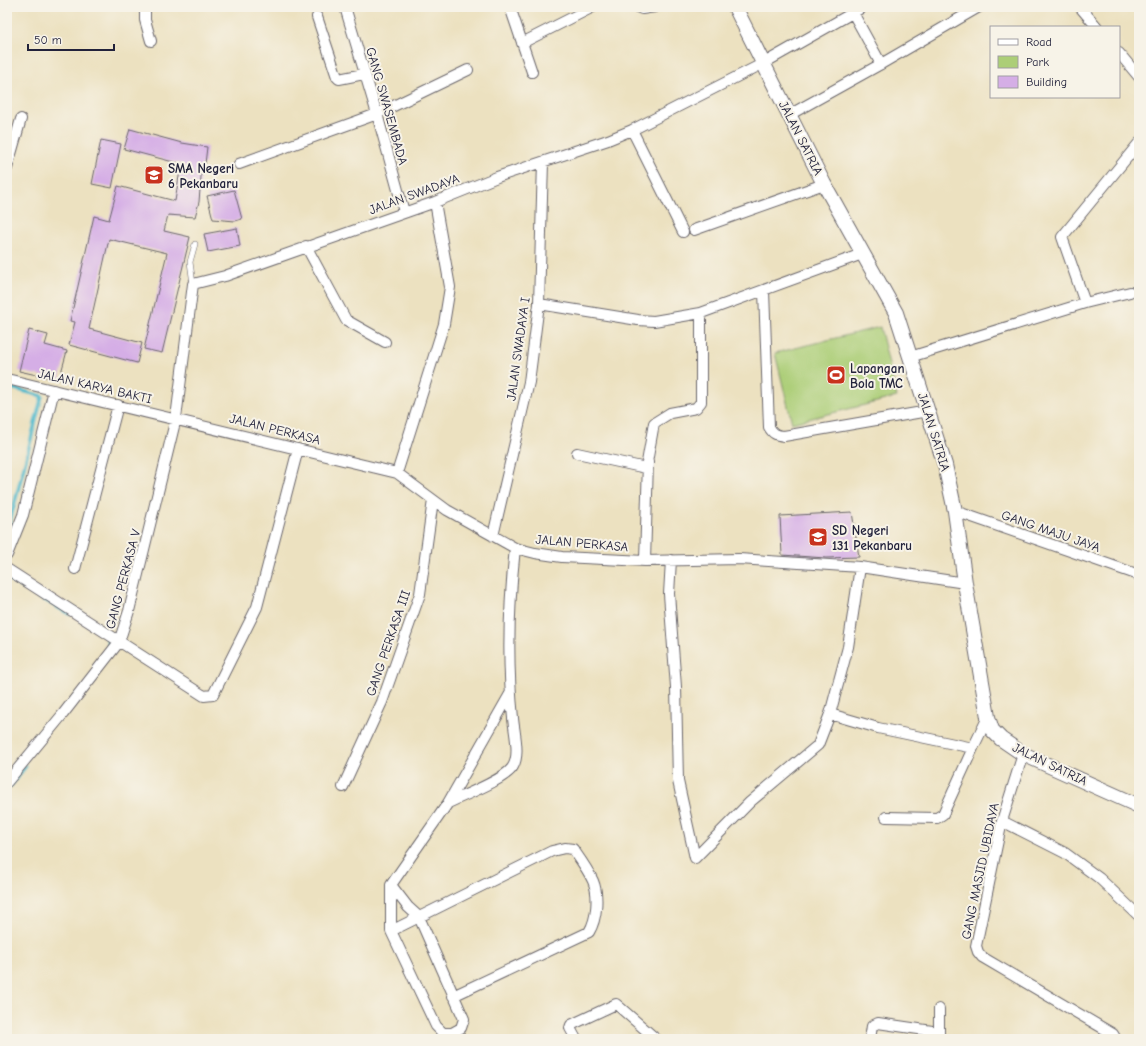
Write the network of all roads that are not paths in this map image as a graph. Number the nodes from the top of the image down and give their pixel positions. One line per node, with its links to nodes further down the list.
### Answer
1 (145, 7): 14 (street)
2 (345, 7): 21 (street, GANG SWASEMBADA)
3 (510, 7): 15 (street)
4 (593, 7): 15 (street)
5 (637, 7): 6 (street)
6 (655, 7)
7 (735, 7): 17 (street, JALAN SATRIA)
8 (863, 7): 11 (street, JALAN SWADAYA)
9 (979, 7): 18 (street)
10 (1080, 7): 13 (street)
11 (853, 13): 17 (street, JALAN SWADAYA); 18 (street)
12 (317, 17): 21 (street)
13 (1096, 26)
14 (151, 41)
15 (522, 43): 20 (street)
16 (1120, 54): 22 (street)
17 (764, 62): 24 (street, JALAN SATRIA); 26 (street, JALAN SWADAYA)
18 (881, 64): 24 (street)
19 (468, 70): 23 (street)
20 (532, 72)
21 (364, 74): 23 (street, GANG SWASEMBADA)
22 (1139, 77)
23 (377, 114): 29 (street); 33 (street, GANG SWASEMBADA)
24 (789, 114): 31 (street, JALAN SATRIA)
25 (21, 120): 30 (street)
26 (632, 130): 28 (street, JALAN SWADAYA); 35 (street)
27 (1139, 143): 42 (street)
28 (543, 162): 32 (street, JALAN SWADAYA); 43 (street, JALAN SWADAYA I)
29 (239, 164)
30 (7, 168)
31 (824, 184): 34 (street); 38 (street, JALAN SATRIA)
32 (435, 202): 33 (street, JALAN SWADAYA); 55 (street)
33 (404, 212): 37 (street, JALAN SWADAYA)
34 (694, 230)
35 (683, 232)
36 (195, 244): 39 (lane)
37 (306, 246): 39 (street, JALAN SWADAYA); 45 (street)
38 (862, 254): 40 (street); 46 (street, JALAN SATRIA)
39 (192, 284): 51 (street)
40 (764, 291): 44 (street); 50 (street)
41 (1130, 292): 42 (street)
42 (1085, 303): 46 (street)
43 (539, 304): 44 (street); 58 (street, JALAN SWADAYA I)
44 (701, 313): 54 (street)
45 (385, 342)
46 (910, 357): 50 (street, JALAN SATRIA)
47 (7, 379): 48 (street, JALAN KARYA BAKTI)
48 (54, 390): 49 (street, JALAN KARYA BAKTI); 60 (street)
49 (118, 405): 51 (street, JALAN KARYA BAKTI); 65 (street)
50 (928, 411): 57 (street, JALAN SATRIA)
51 (176, 418): 52 (street, JALAN PERKASA); 68 (street, GANG PERKASA V)
52 (298, 449): 55 (street, JALAN PERKASA); 68 (street)
53 (578, 453): 54 (street)
54 (648, 462): 62 (street)
55 (397, 473): 56 (street, JALAN PERKASA)
56 (434, 500): 58 (street, JALAN PERKASA); 75 (street, GANG PERKASA III)
57 (955, 511): 66 (street, GANG MAJU JAYA); 67 (street, JALAN SATRIA)
58 (493, 536): 59 (street, JALAN PERKASA)
59 (515, 548): 62 (street, JALAN PERKASA); 69 (street)
60 (7, 555)
61 (671, 560): 62 (street, JALAN PERKASA); 64 (street, JALAN PERKASA); 70 (street)
62 (645, 561)
63 (7, 568): 68 (street)
64 (860, 568): 67 (street, JALAN PERKASA); 70 (street)
65 (75, 569)
66 (1139, 575)
67 (965, 583): 71 (street, JALAN SATRIA)
68 (119, 642): 74 (street, GANG PERKASA V)
69 (510, 694): 76 (street); 76 (street)
70 (830, 714): 72 (street)
71 (988, 717): 72 (street); 73 (street, JALAN SATRIA)
72 (973, 748): 78 (street)
73 (1023, 754): 77 (street, JALAN SATRIA); 79 (street, GANG MASJID UBIDAYA)
74 (7, 782)
75 (343, 787)
76 (448, 803): 80 (street)
77 (1139, 806)
78 (886, 817)
79 (1002, 821): 81 (street); 91 (street, GANG MASJID UBIDAYA)
80 (391, 885): 82 (street); 83 (street)
81 (1138, 915)
82 (419, 917): 83 (street); 84 (street); 84 (street)
83 (391, 931): 86 (street)
84 (453, 996): 86 (street)
85 (939, 1009): 87 (street)
86 (456, 1036)
87 (939, 1036): 90 (street)
88 (576, 1039): 89 (street)
89 (656, 1039)
90 (870, 1039)
91 (1116, 1039)

